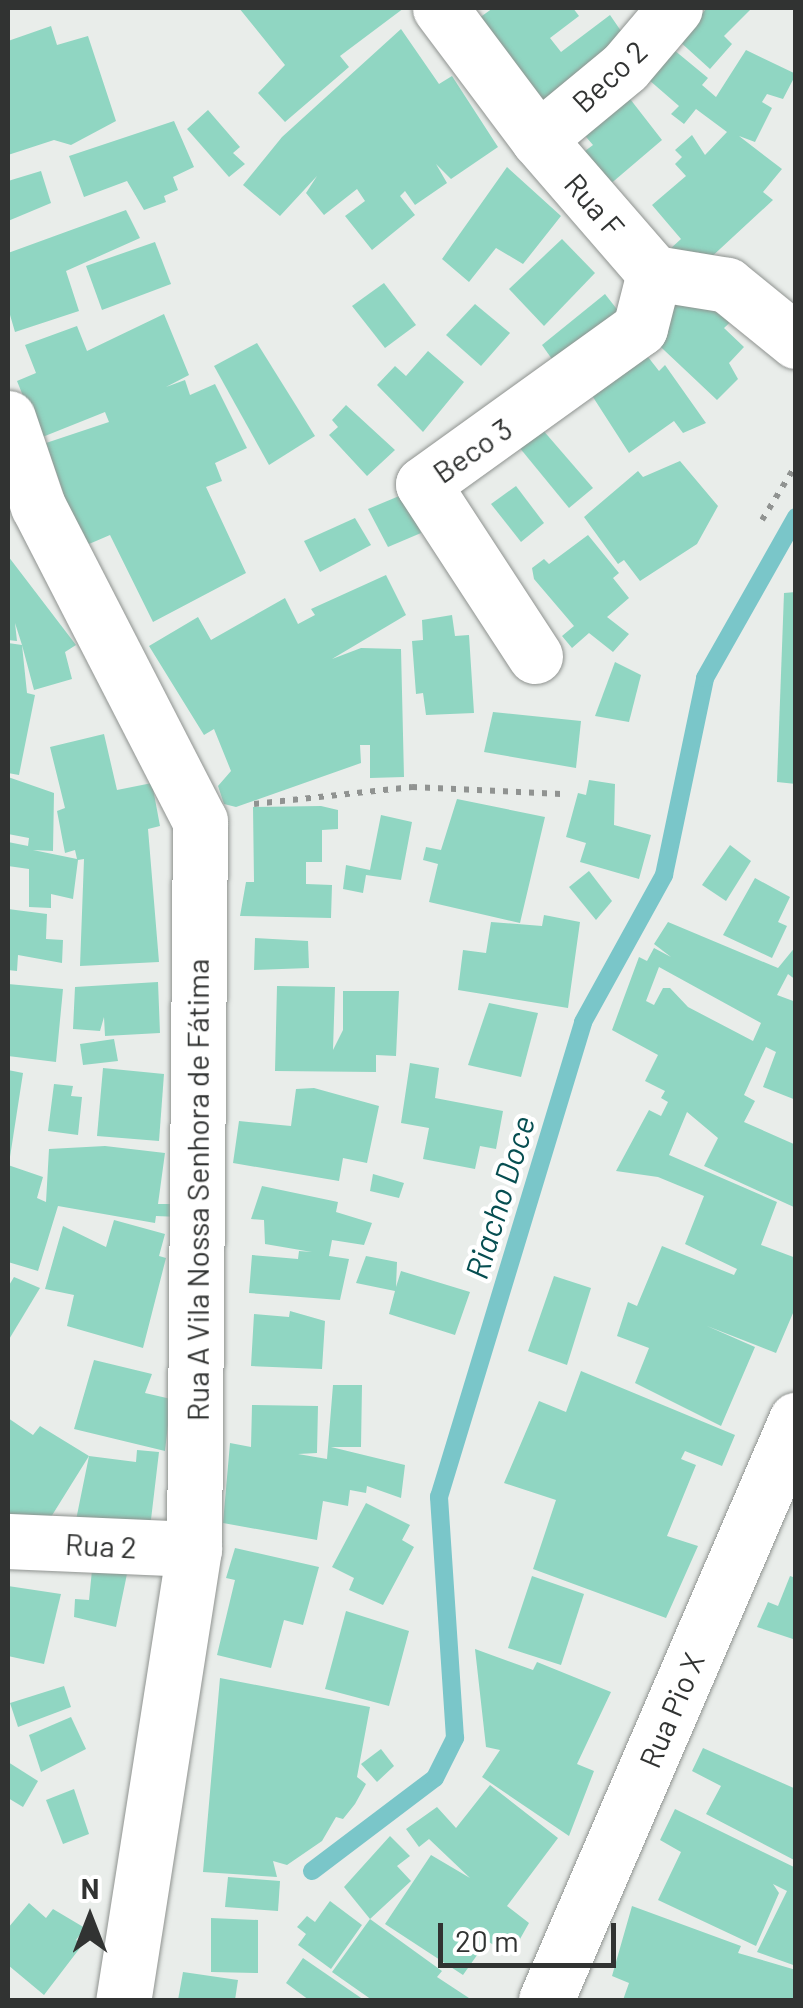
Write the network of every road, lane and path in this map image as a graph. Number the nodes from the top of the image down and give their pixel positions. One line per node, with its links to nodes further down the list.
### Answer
1 (440, 8): 3 (street, Rua F)
2 (675, 8): 3 (street, Beco 2)
3 (538, 139): 4 (street, Rua F)
4 (654, 273): 5 (street); 10 (street, Beco 3)
5 (796, 341)
6 (8, 418): 8 (street, Rua A Vila Nossa Senhora de Fátima)
7 (796, 465): 9 (path)
8 (23, 510): 15 (street, Rua A Vila Nossa Senhora de Fátima)
9 (762, 520)
10 (535, 656)
11 (562, 794): 12 (path)
12 (268, 800)
13 (796, 1420): 17 (street, Rua Pio X)
14 (8, 1540): 15 (street, Rua 2)
15 (194, 1549): 16 (street, Rua A Vila Nossa Senhora de Fátima)
16 (123, 2000)
17 (546, 2000)

